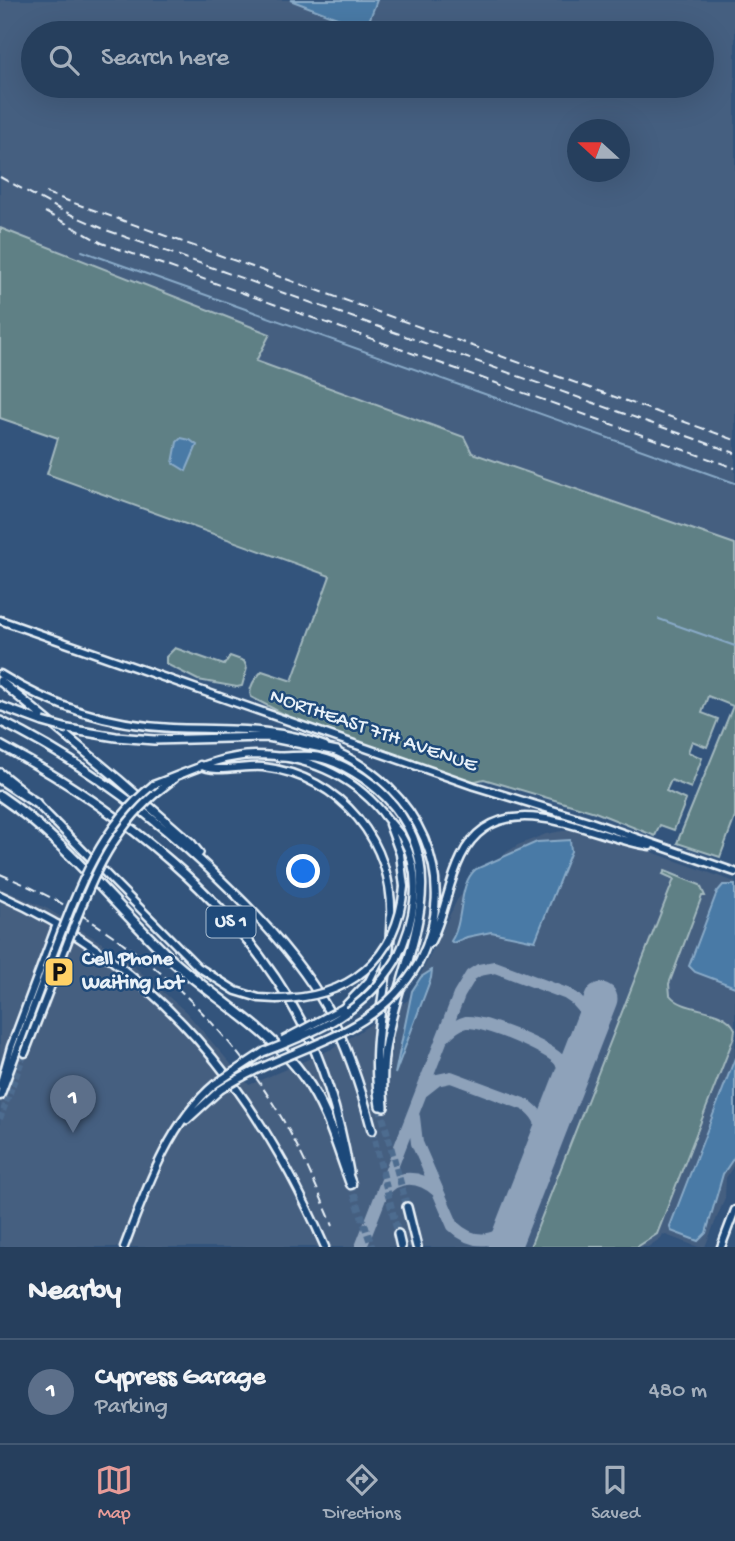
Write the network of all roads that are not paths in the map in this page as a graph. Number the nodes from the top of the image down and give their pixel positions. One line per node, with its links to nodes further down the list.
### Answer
1 (0, 620): 16 (street, NORTHEAST 7TH AVENUE)
2 (0, 674): 7 (street)
3 (0, 681): 18 (main road)
4 (0, 706): 7 (main road, bridge)
5 (0, 721): 18 (main road, US 1)
6 (0, 745): 29 (main road, US 1)
7 (337, 751): 22 (street)
8 (280, 757): 9 (street); 15 (street); 20 (main road)
9 (200, 765): 11 (street); 20 (street)
10 (0, 773): 14 (main road)
11 (178, 776): 24 (street, bridge); 26 (street, bridge)
12 (0, 779): 14 (highway)
13 (0, 796): 29 (highway)
14 (36, 803): 15 (street, bridge)
15 (383, 814): 23 (street, bridge)
16 (665, 848): 17 (street, NORTHEAST 7TH AVENUE); 22 (street)
17 (735, 872)
18 (214, 873): 27 (main road, US 1)
19 (0, 895): 21 (street)
20 (391, 918): 23 (street, bridge)
21 (57, 924): 25 (street); 34 (street)
22 (424, 954): 28 (street, bridge)
23 (264, 1052): 28 (street, bridge)
24 (25, 1053)
25 (0, 1086)
26 (0, 1096)
27 (372, 1130)
28 (177, 1132): 33 (street)
29 (351, 1184)
30 (407, 1207): 36 (main road)
31 (735, 1213): 37 (street)
32 (398, 1234): 35 (main road)
33 (124, 1247)
34 (325, 1247)
35 (401, 1247)
36 (417, 1247)
37 (723, 1247)

